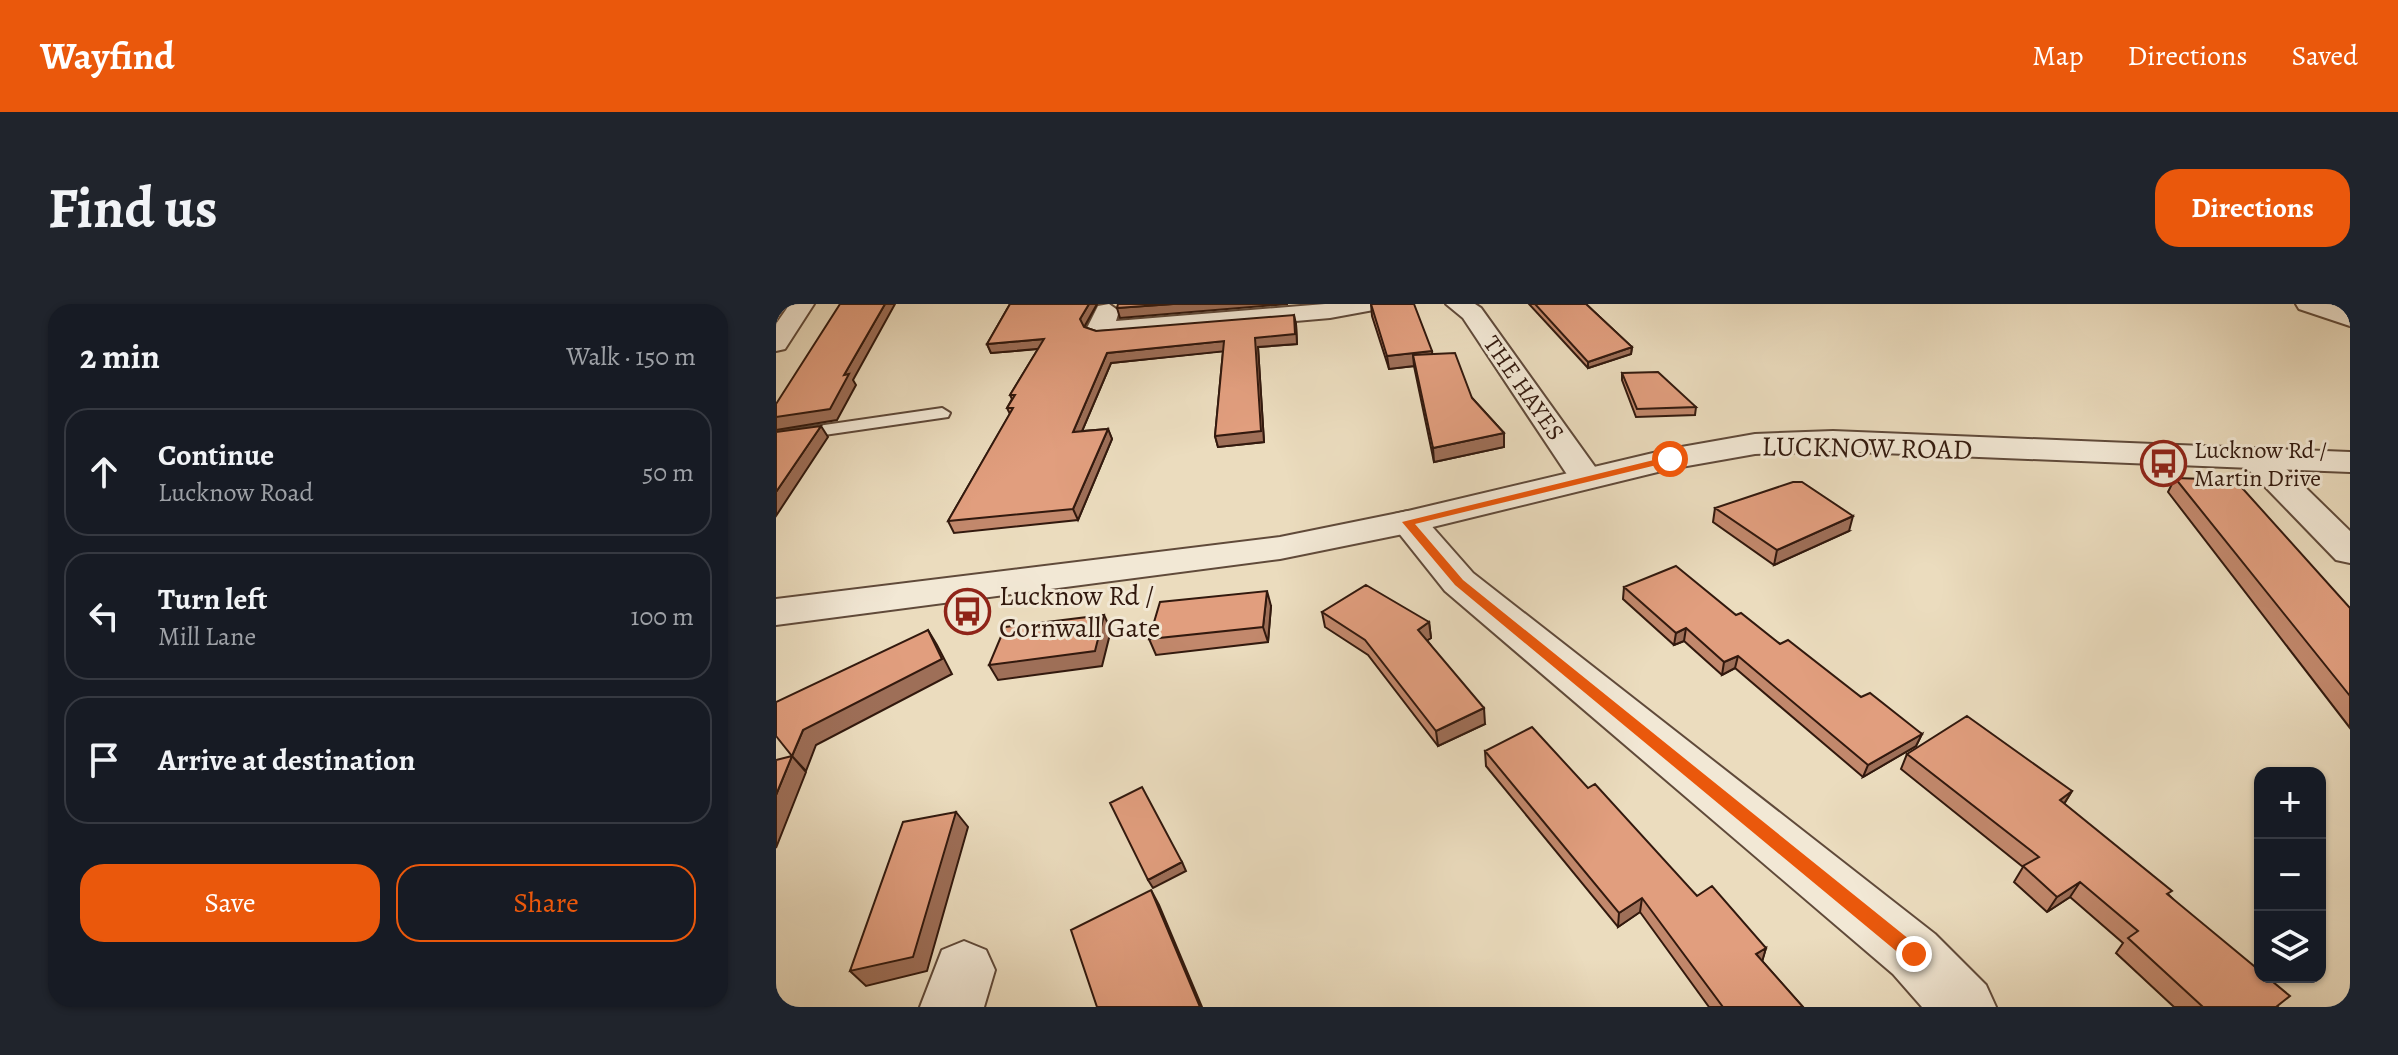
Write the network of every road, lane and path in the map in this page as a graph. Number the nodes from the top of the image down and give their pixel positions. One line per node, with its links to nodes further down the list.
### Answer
1 (802, 304): 7 (street)
2 (1370, 304): 5 (street)
3 (1458, 304): 12 (street, THE HAYES)
4 (2308, 304): 6 (street)
5 (1107, 311)
6 (2350, 318)
7 (778, 338)
8 (942, 413): 9 (lane)
9 (776, 437)
10 (2258, 460): 11 (street, LUCKNOW ROAD); 12 (street, LUCKNOW ROAD); 14 (street)
11 (2350, 462)
12 (1586, 478): 13 (street, LUCKNOW ROAD)
13 (1408, 522): 15 (street, LUCKNOW ROAD); 16 (street)
14 (2350, 552)
15 (776, 612)
16 (1964, 1007)

